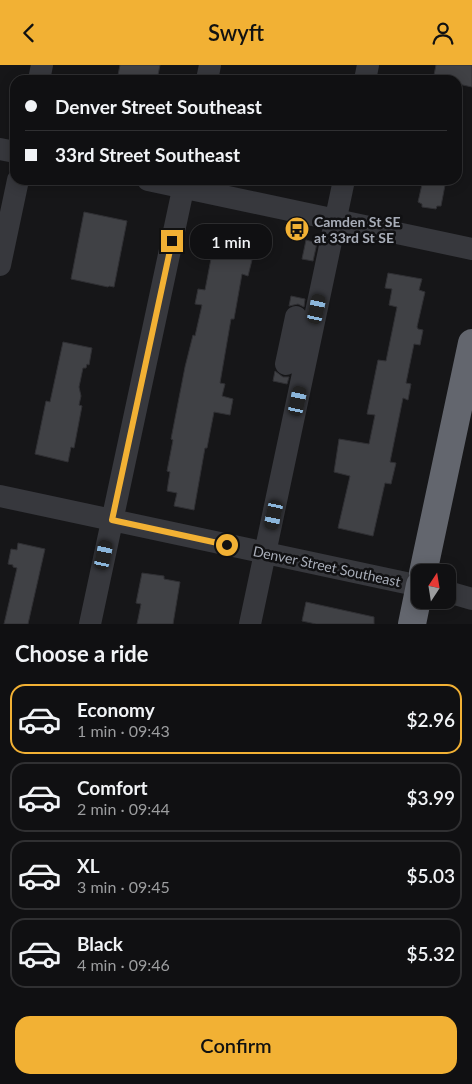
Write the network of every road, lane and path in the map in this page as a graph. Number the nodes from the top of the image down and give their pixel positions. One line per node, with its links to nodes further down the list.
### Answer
1 (17, 185): 7 (street)
2 (184, 185): 13 (street)
3 (188, 185): 5 (street)
4 (343, 185): 5 (street)
5 (336, 220): 6 (street); 9 (street)
6 (472, 249)
7 (0, 265)
8 (296, 317): 9 (street)
9 (300, 342): 11 (street); 14 (street)
10 (472, 343): 15 (highway)
11 (286, 364)
12 (0, 496): 13 (street, Denver Street Southeast)
13 (112, 520): 14 (street, Denver Street Southeast); 20 (street)
14 (265, 553): 16 (street, Denver Street Southeast); 21 (street)
15 (425, 564)
16 (411, 584)
17 (456, 594): 18 (street)
18 (472, 599)
19 (415, 609): 22 (highway)
20 (90, 624)
21 (250, 624)
22 (412, 624)

